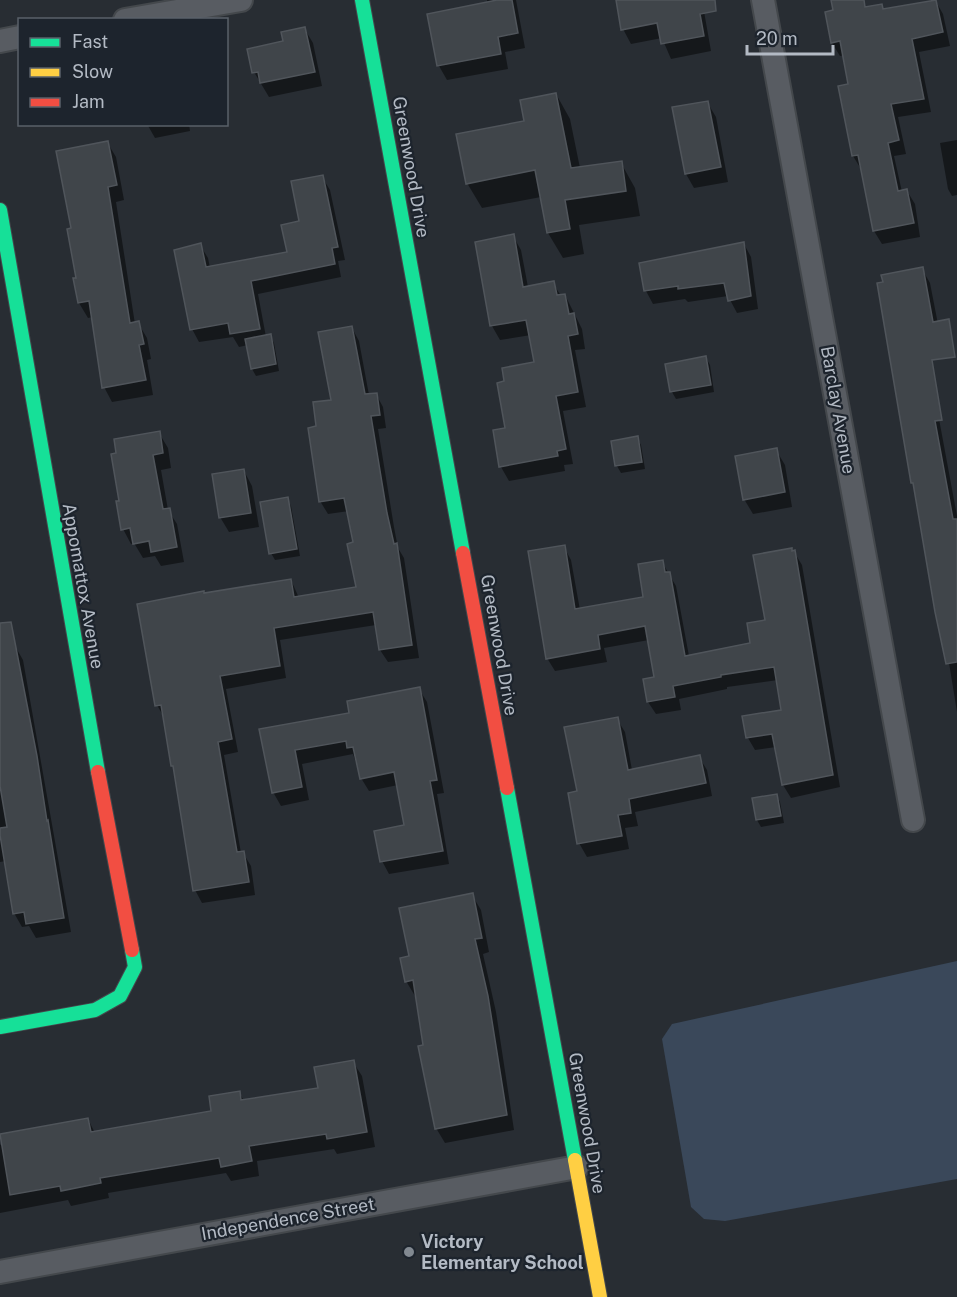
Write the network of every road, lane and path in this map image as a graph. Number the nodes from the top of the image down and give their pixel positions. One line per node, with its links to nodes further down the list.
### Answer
1 (241, 0): 4 (street)
2 (362, 0): 10 (street, Greenwood Drive)
3 (763, 0): 8 (street, Barclay Avenue)
4 (138, 18)
5 (18, 37): 6 (street)
6 (0, 41)
7 (0, 210): 9 (street, Appomattox Avenue)
8 (913, 820)
9 (0, 1027)
10 (577, 1167): 11 (street, Independence Street); 12 (street, Greenwood Drive)
11 (0, 1272)
12 (600, 1297)

